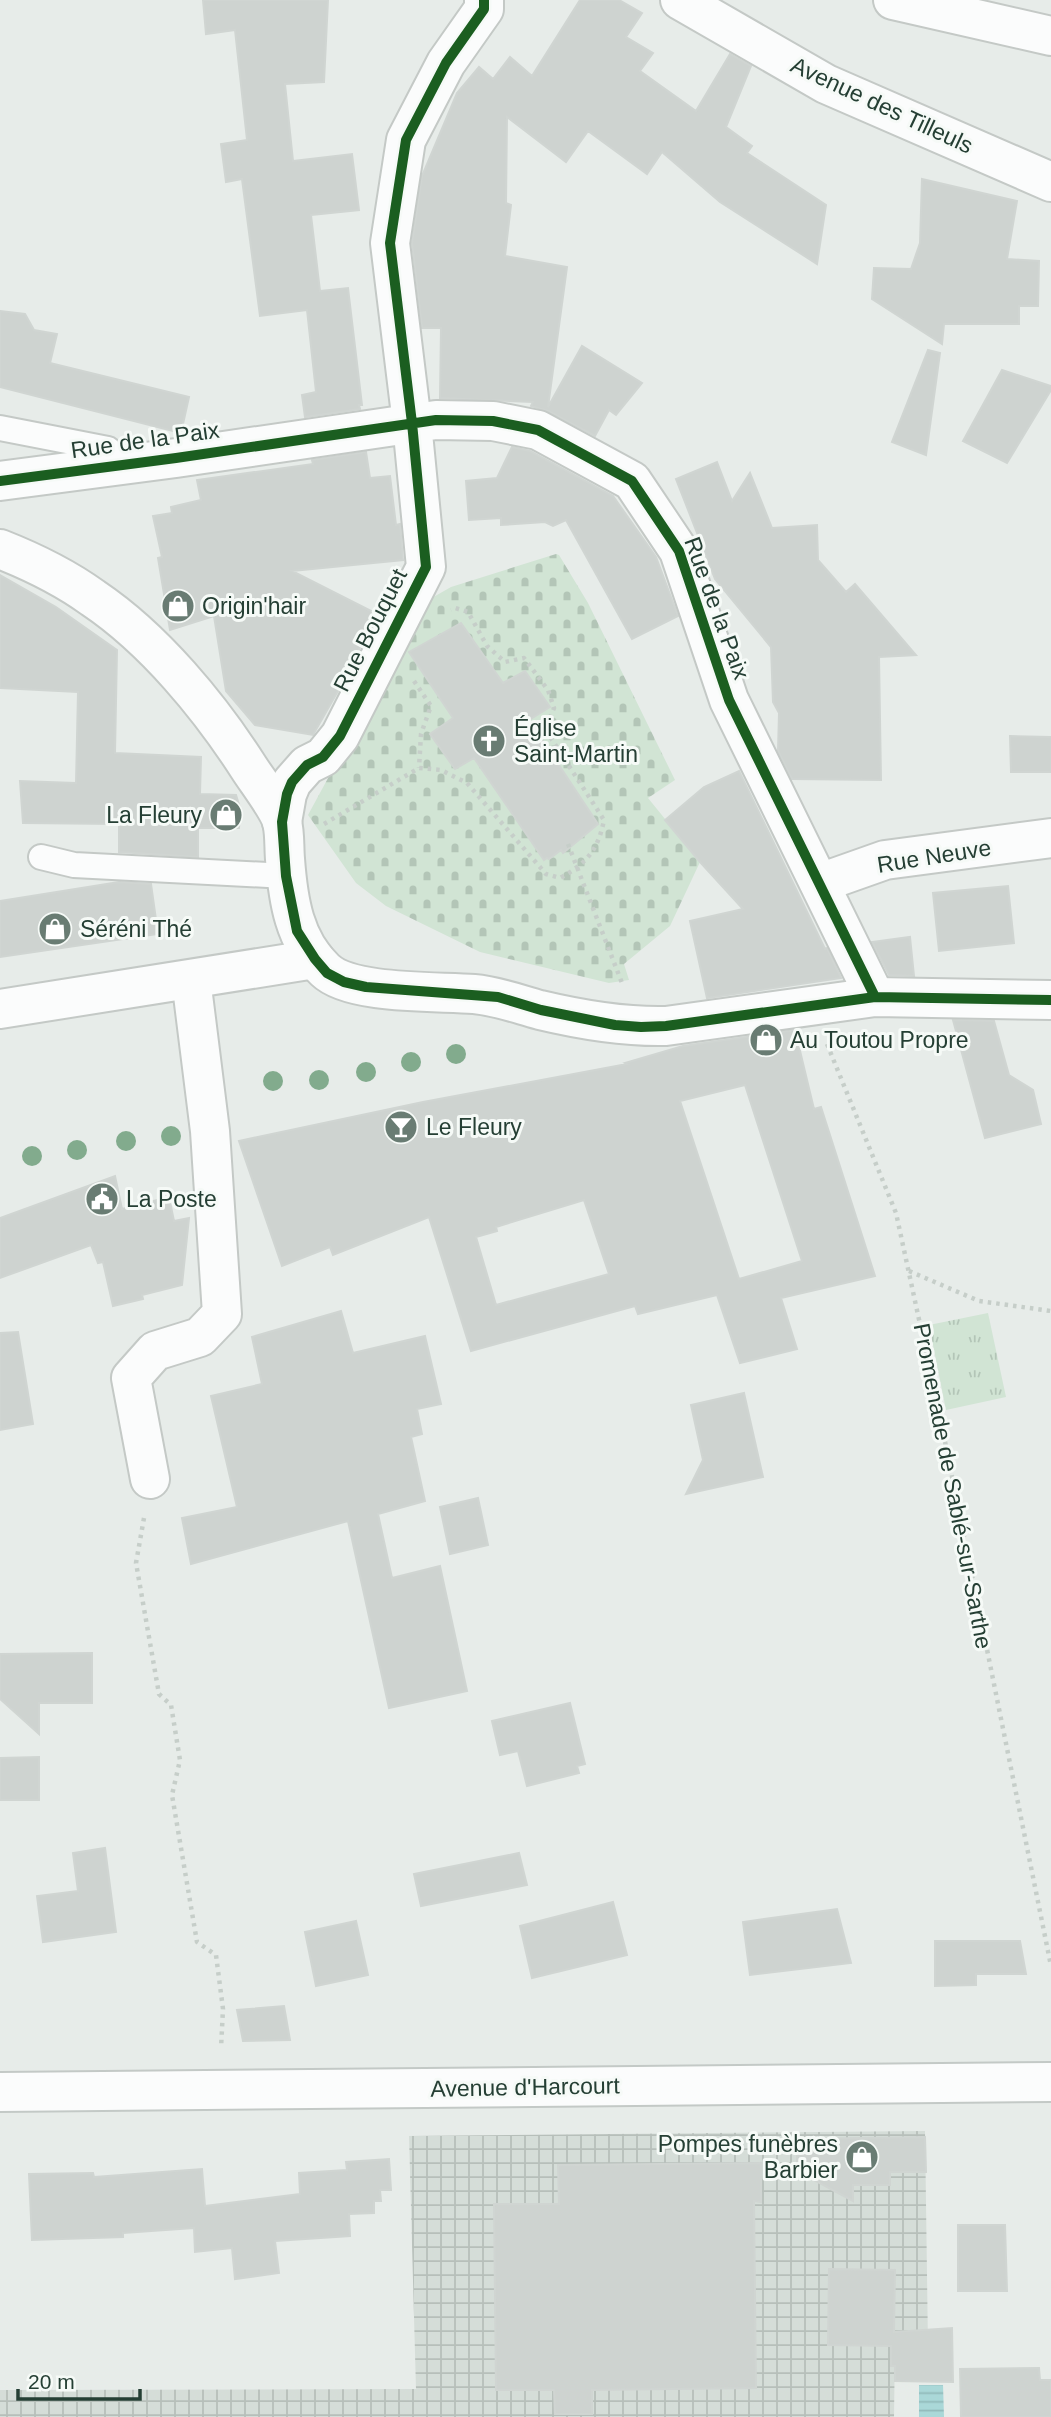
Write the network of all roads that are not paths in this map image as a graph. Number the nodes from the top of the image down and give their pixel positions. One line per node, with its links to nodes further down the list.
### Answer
1 (484, 0): 6 (street, Rue Bouquet)
2 (680, 0): 5 (street, Avenue des Tilleuls)
3 (893, 0): 4 (street)
4 (1051, 36)
5 (1051, 182)
6 (412, 423): 8 (street, Rue de la Paix); 11 (street, Rue Bouquet); 15 (street, Rue de la Paix)
7 (0, 428): 8 (lane)
8 (125, 465): 9 (street, Rue de la Paix)
9 (0, 481)
10 (0, 549): 11 (street)
11 (299, 825): 14 (street)
12 (1051, 838): 15 (street, Rue Neuve)
13 (41, 857): 14 (lane)
14 (286, 877): 16 (street)
15 (820, 883): 18 (street, Rue de la Paix)
16 (314, 959): 17 (street); 18 (street)
17 (191, 979): 20 (street); 21 (street)
18 (875, 998): 19 (street)
19 (1051, 1000)
20 (0, 1009)
21 (150, 1479)
22 (1051, 2081): 23 (street, Avenue d'Harcourt)
23 (0, 2092)

